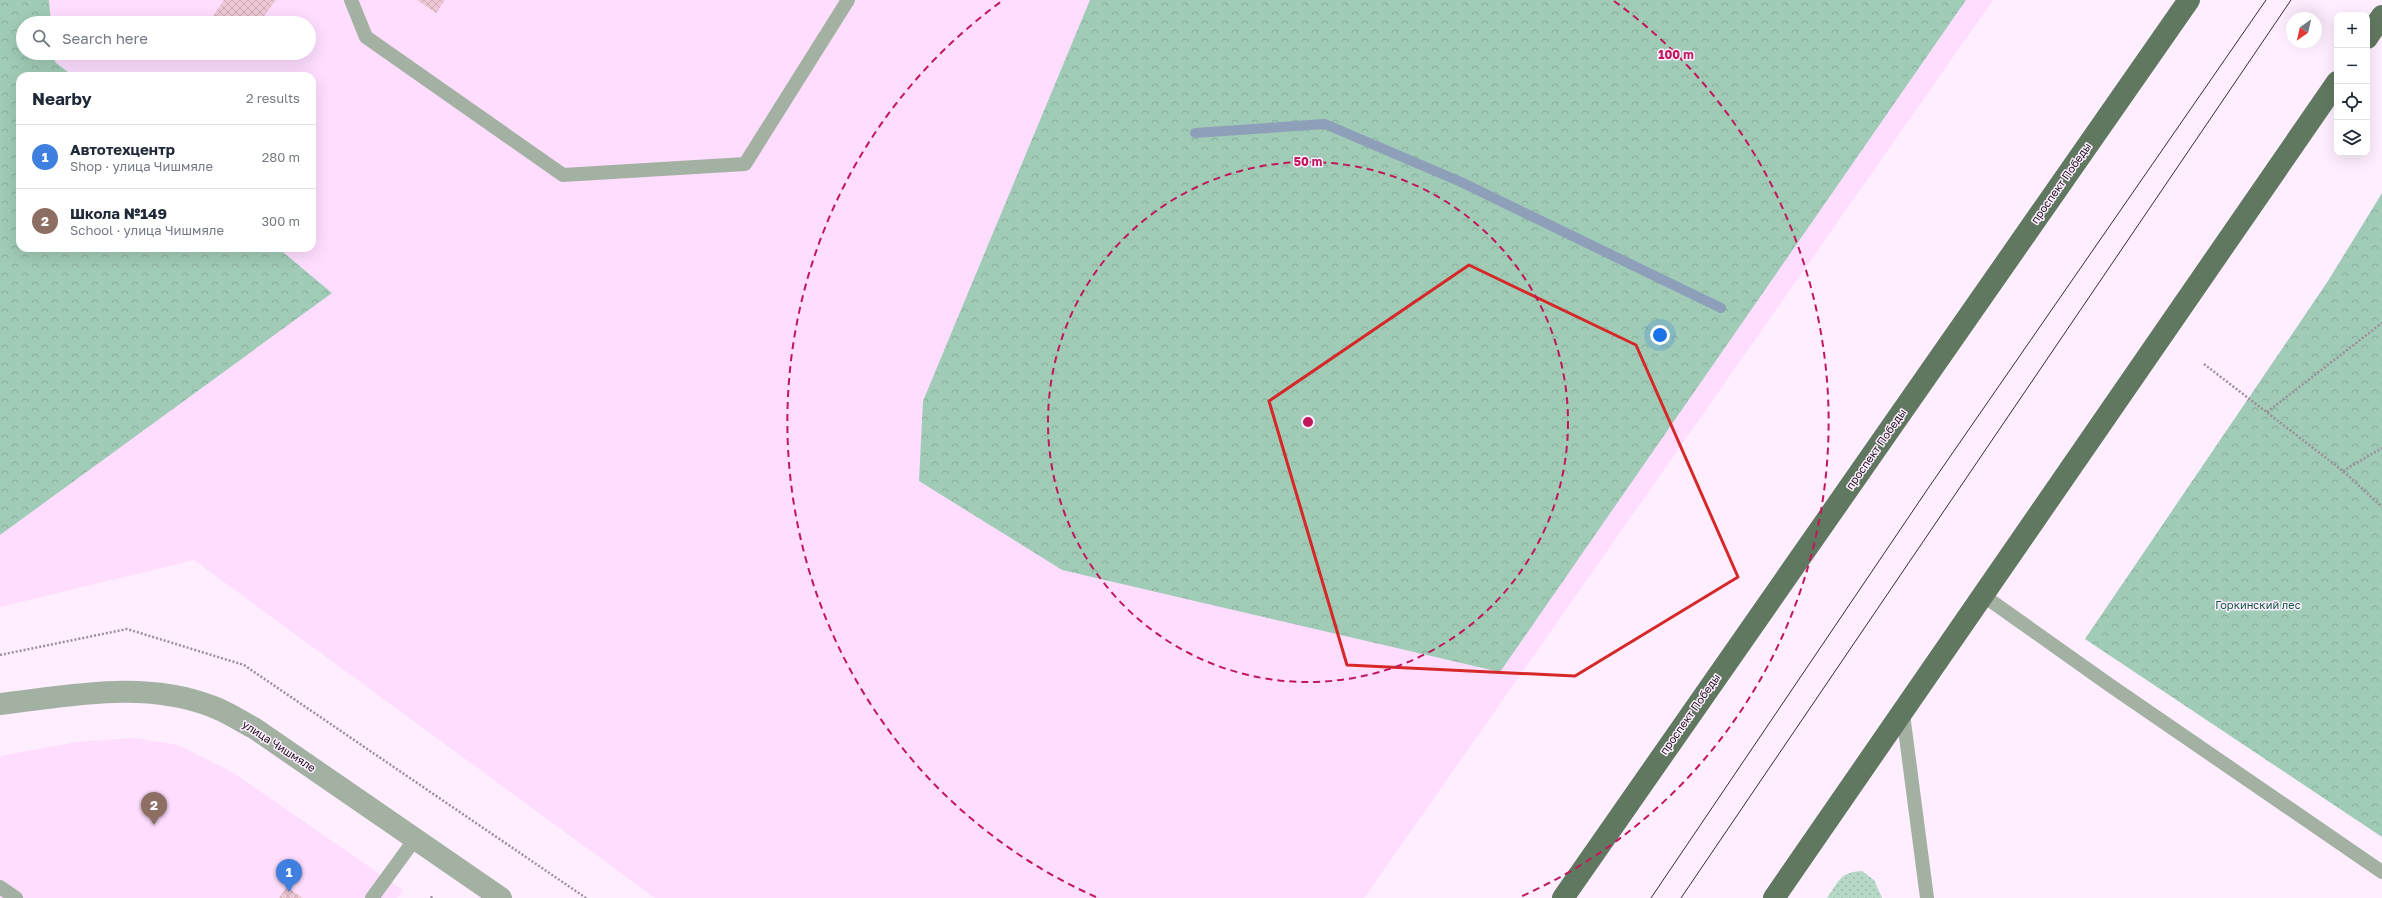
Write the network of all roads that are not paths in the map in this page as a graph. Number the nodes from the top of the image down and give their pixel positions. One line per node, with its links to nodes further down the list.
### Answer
1 (351, 0): 2 (lane)
2 (848, 0)
3 (2189, 0): 16 (main road, проспект Победы)
4 (2382, 16): 5 (main road)
5 (2370, 34)
6 (2336, 84): 7 (main road)
7 (1984, 596): 9 (main road); 11 (lane)
8 (0, 704): 10 (street, улица Чишмяле)
9 (1903, 714): 17 (main road); 18 (lane)
10 (415, 838): 14 (lane); 15 (street, улица Чишмяле)
11 (2382, 872)
12 (0, 887): 13 (lane)
13 (16, 898)
14 (372, 898)
15 (501, 898)
16 (1563, 898)
17 (1774, 898)
18 (1927, 898)

